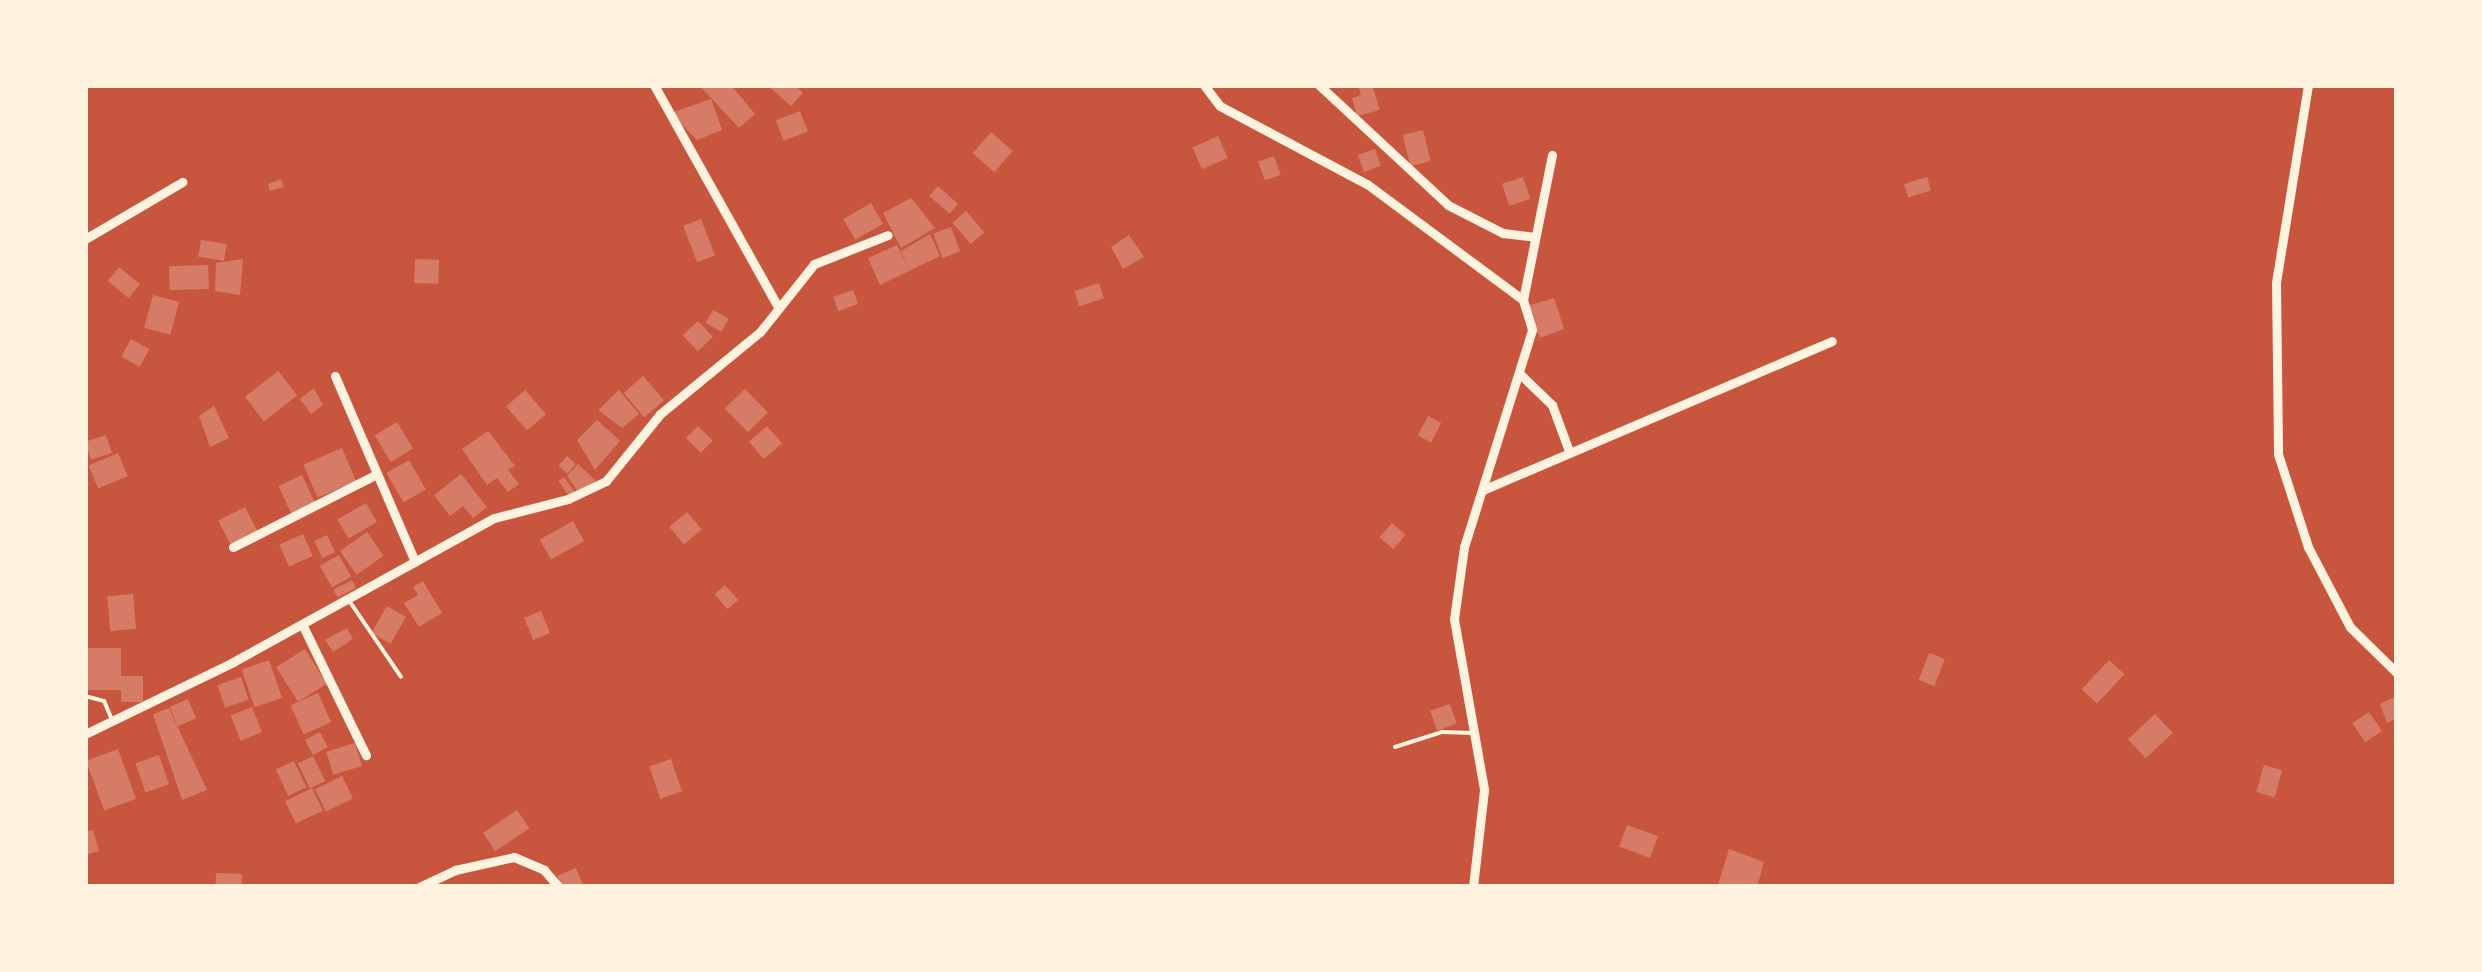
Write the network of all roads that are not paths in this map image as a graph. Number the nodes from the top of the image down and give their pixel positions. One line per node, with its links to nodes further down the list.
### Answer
1 (654, 85): 11 (street)
2 (1204, 85): 10 (street)
3 (1320, 85): 8 (street)
4 (2308, 85): 22 (street)
5 (1552, 156): 8 (street)
6 (182, 182): 9 (street)
7 (888, 235): 11 (street)
8 (1535, 237): 10 (street)
9 (85, 239)
10 (1523, 300): 13 (street)
11 (778, 307): 19 (street)
12 (1832, 341): 15 (street)
13 (1520, 374): 15 (street); 17 (street)
14 (335, 376): 16 (street)
15 (1569, 451): 17 (street)
16 (373, 476): 18 (street); 19 (street)
17 (1485, 488): 27 (street)
18 (233, 547)
19 (414, 562): 20 (street)
20 (348, 599): 21 (street); 23 (lane)
21 (302, 624): 25 (street); 29 (street)
22 (2397, 673)
23 (402, 677)
24 (85, 696): 25 (lane)
25 (112, 720): 26 (street)
26 (85, 734)
27 (1478, 734): 28 (lane); 32 (street)
28 (1395, 747)
29 (366, 756)
30 (418, 887): 31 (street)
31 (559, 887)
32 (1473, 887)

